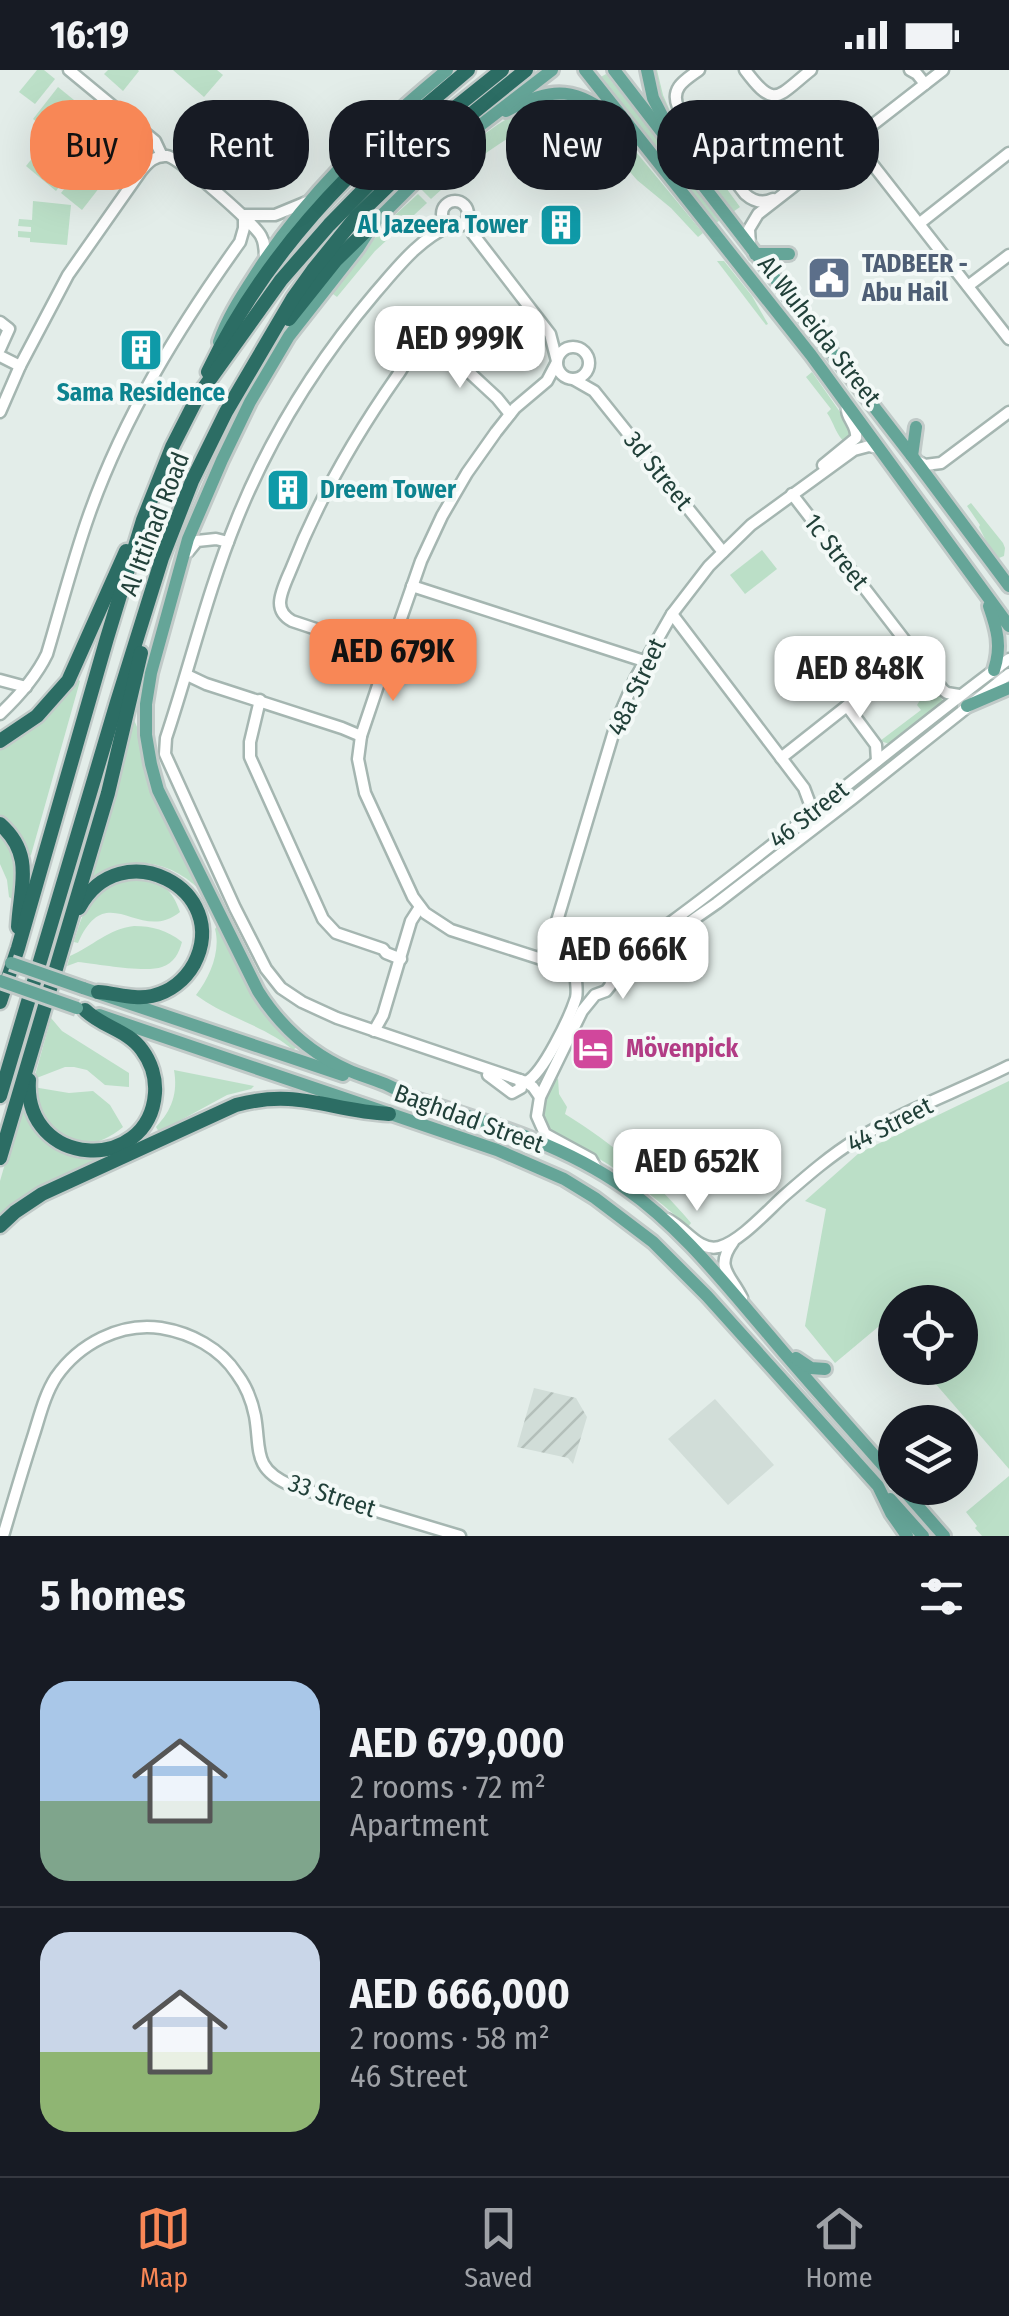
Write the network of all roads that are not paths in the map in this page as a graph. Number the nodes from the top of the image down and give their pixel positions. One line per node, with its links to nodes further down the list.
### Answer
1 (69, 70): 23 (street)
2 (446, 70): 33 (main road)
3 (468, 70): 56 (highway)
4 (502, 70): 63 (highway, Al Ittihad Road)
5 (526, 70): 53 (highway, Al Ittihad Road)
6 (552, 70): 17 (main road)
7 (586, 70): 21 (main road, Al Wuheida Street)
8 (614, 70): 20 (main road, Al Wuheida Street)
9 (647, 70): 16 (main road)
10 (700, 70): 32 (street)
11 (744, 70): 12 (street)
12 (812, 70)
13 (911, 70): 15 (street)
14 (943, 70): 15 (street)
15 (922, 86): 18 (street)
16 (657, 106)
17 (486, 120)
18 (879, 120)
19 (486, 122): 21 (main road)
20 (657, 125)
21 (638, 138): 64 (main road, Al Wuheida Street)
22 (1009, 154): 38 (street)
23 (162, 156): 24 (street); 25 (street)
24 (173, 158)
25 (153, 160)
26 (879, 172): 38 (street)
27 (129, 190): 58 (street)
28 (212, 190): 35 (street)
29 (405, 190): 37 (main road)
30 (707, 190): 44 (main road, Al Wuheida Street)
31 (788, 190): 32 (street)
32 (783, 194): 44 (street)
33 (310, 200): 35 (street); 47 (main road)
34 (442, 214): 36 (street); 39 (street); 41 (street)
35 (244, 217): 40 (street); 43 (street)
36 (468, 217): 39 (street); 42 (street)
37 (374, 223): 53 (highway); 75 (main road)
38 (920, 223): 48 (street)
39 (452, 227): 41 (street); 42 (street)
40 (262, 237): 43 (street); 47 (street)
41 (430, 237): 78 (street)
42 (477, 240): 50 (street)
43 (240, 242): 97 (street)
44 (753, 251): 45 (main road); 71 (main road, Al Wuheida Street)
45 (789, 254)
46 (1009, 254): 48 (street)
47 (265, 259): 56 (main road)
48 (968, 286): 52 (street)
49 (0, 322): 51 (street)
50 (550, 334): 54 (street); 57 (street)
51 (3, 336): 55 (street)
52 (1009, 339)
53 (264, 346): 83 (highway, Al Ittihad Road)
54 (576, 347): 57 (street); 59 (street)
55 (0, 352): 58 (street)
56 (217, 354): 63 (highway)
57 (557, 361): 60 (street); 61 (street)
58 (20, 366): 66 (street)
59 (588, 366): 60 (street); 62 (street, 3d Street)
60 (571, 379): 61 (street); 62 (street, 3d Street)
61 (543, 386): 65 (street)
62 (594, 391): 79 (street, 3d Street)
63 (198, 396): 76 (highway, Al Ittihad Road)
64 (847, 403): 69 (main road, Al Wuheida Street); 72 (street, 48a Street)
65 (513, 411): 84 (street); 90 (street)
66 (0, 412)
67 (1009, 412): 70 (street)
68 (916, 427): 71 (main road)
69 (880, 448): 72 (street, 48a Street); 80 (main road, Al Wuheida Street)
70 (957, 453): 71 (street); 73 (street)
71 (914, 458): 73 (main road, Al Wuheida Street)
72 (806, 484): 74 (street, 48a Street)
73 (936, 489): 82 (main road, Al Wuheida Street)
74 (792, 494): 79 (street, 48a Street); 89 (street, 1c Street)
75 (204, 502): 77 (street); 81 (main road)
76 (143, 520): 105 (highway); 116 (highway, Al Ittihad Road)
77 (209, 540): 78 (street); 81 (street)
78 (227, 545): 95 (street)
79 (723, 552): 87 (street, 48a Street)
80 (957, 557): 85 (main road, Al Wuheida Street); 86 (main road)
81 (180, 566): 134 (main road)
82 (1006, 581)
83 (154, 586): 115 (highway); 133 (highway, Al Ittihad Road)
84 (412, 586): 90 (street); 92 (street)
85 (984, 594): 88 (main road, Al Wuheida Street); 93 (main road)
86 (1009, 612)
87 (672, 614): 92 (street, 48a Street); 108 (street)
88 (1009, 626)
89 (914, 653): 99 (street, 1c Street); 102 (street)
90 (388, 654): 104 (street)
91 (1009, 659): 93 (street, 46 Street)
92 (644, 661): 120 (street, 48a Street)
93 (994, 670): 99 (street, 46 Street)
94 (1009, 674): 99 (street, 46 Street)
95 (186, 679): 101 (street); 129 (street)
96 (0, 680): 97 (street); 100 (street)
97 (26, 688): 100 (street)
98 (1009, 688): 99 (main road)
99 (963, 700): 107 (street, 46 Street); 122 (street, 46 Street)
100 (14, 701): 103 (street)
101 (263, 701): 104 (street); 117 (street)
102 (847, 706): 106 (street); 108 (street)
103 (0, 714)
104 (362, 733): 114 (street)
105 (0, 741)
106 (874, 741): 107 (street); 109 (street)
107 (895, 747): 109 (street, 46 Street)
108 (781, 758): 110 (street)
109 (877, 762): 111 (street, 46 Street)
110 (804, 788): 111 (street); 112 (street)
111 (833, 797): 112 (street, 46 Street)
112 (809, 816): 118 (street, 46 Street)
113 (0, 824): 116 (highway)
114 (422, 910): 117 (street); 120 (street)
115 (65, 940): 125 (highway); 130 (highway)
116 (18, 948): 127 (highway, Al Ittihad Road)
117 (402, 955): 129 (street)
118 (602, 959): 121 (street); 122 (street)
119 (0, 960): 125 (main road, Baghdad Street, bridge)
120 (551, 962): 121 (street); 124 (street)
121 (582, 962): 124 (street)
122 (613, 976): 126 (street)
123 (0, 981): 128 (main road, Baghdad Street, bridge)
124 (577, 983): 126 (street); 132 (street)
125 (90, 990): 134 (main road, Baghdad Street)
126 (596, 995): 135 (street)
127 (0, 1002)
128 (81, 1009): 130 (highway); 136 (main road, Baghdad Street)
129 (378, 1032): 132 (street)
130 (38, 1036): 137 (highway)
131 (1009, 1066): 141 (street, 44 Street)
132 (523, 1081): 135 (street)
133 (0, 1096)
134 (407, 1096): 138 (main road, Baghdad Street)
135 (540, 1097): 138 (street)
136 (389, 1114): 140 (highway); 146 (main road, Baghdad Street)
137 (0, 1158)
138 (597, 1171): 139 (main road, Baghdad Street)
139 (662, 1218): 141 (street); 142 (main road, Baghdad Street)
140 (0, 1226)
141 (736, 1238): 142 (street)
142 (742, 1304): 143 (main road, Baghdad Street)
143 (772, 1339): 144 (main road); 145 (main road, Baghdad Street)
144 (825, 1369)
145 (878, 1460)
146 (878, 1486)
147 (887, 1505): 153 (main road, Baghdad Street)
148 (895, 1505): 154 (main road)
149 (918, 1505): 155 (main road)
150 (918, 1505): 156 (main road)
151 (3, 1536): 152 (street, 33 Street)
152 (460, 1536)
153 (907, 1536)
154 (923, 1536)
155 (944, 1536)
156 (951, 1536)

